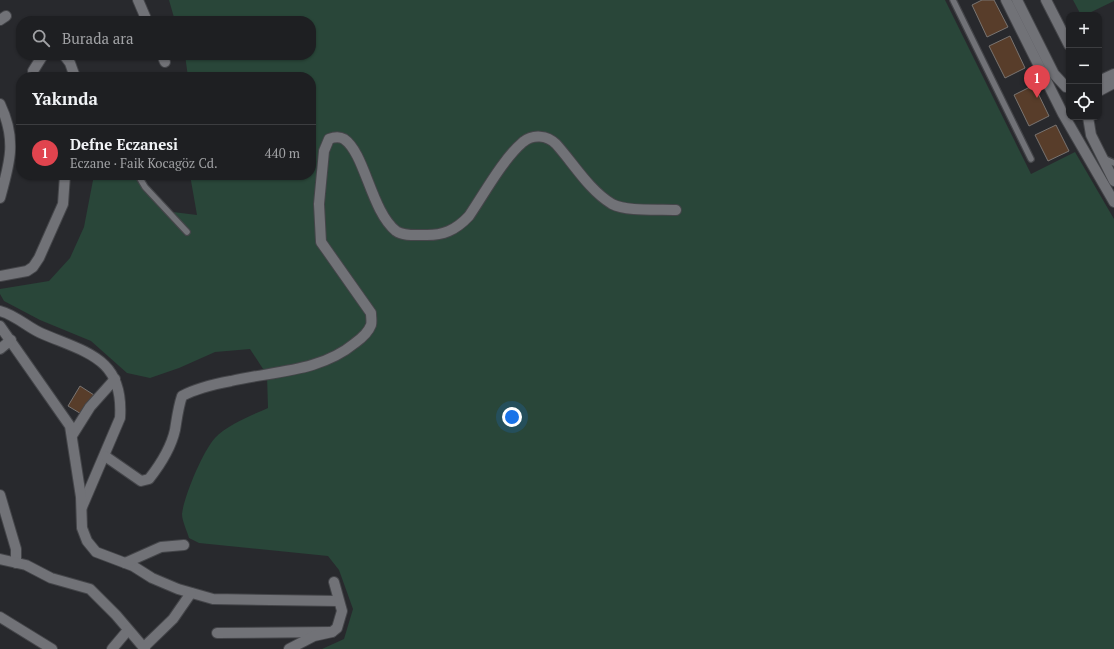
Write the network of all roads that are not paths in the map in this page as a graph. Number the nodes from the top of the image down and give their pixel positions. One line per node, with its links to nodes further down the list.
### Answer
1 (138, 0): 6 (street)
2 (953, 0): 24 (lane)
3 (1006, 0): 18 (street)
4 (1017, 0): 15 (street)
5 (1046, 0): 7 (street)
6 (145, 16)
7 (1066, 39)
8 (40, 60): 10 (street)
9 (68, 60): 11 (street)
10 (33, 72)
11 (74, 72)
12 (1114, 74): 13 (street)
13 (1102, 80)
14 (1114, 84): 17 (street)
15 (1066, 85)
16 (1066, 87): 18 (street)
17 (1102, 90)
18 (1057, 102): 20 (street)
19 (0, 104): 29 (street)
20 (1066, 115)
21 (1069, 120): 30 (street)
22 (1088, 120): 23 (street)
23 (1103, 158): 25 (lane); 28 (street)
24 (1031, 159)
25 (1114, 163)
26 (64, 180): 33 (street)
27 (141, 180): 32 (lane)
28 (1114, 181)
29 (0, 198)
30 (1114, 202)
31 (676, 210): 40 (street)
32 (187, 232)
33 (0, 276)
34 (0, 311): 38 (street)
35 (0, 326): 36 (street)
36 (11, 340): 37 (street); 39 (street)
37 (0, 349)
38 (115, 379): 39 (street); 40 (street)
39 (73, 434): 42 (street)
40 (105, 456): 42 (street)
41 (0, 495): 45 (street)
42 (81, 509): 46 (street)
43 (184, 545): 46 (street)
44 (0, 559): 45 (street)
45 (16, 563): 51 (street)
46 (125, 563): 48 (street)
47 (334, 582): 49 (street)
48 (191, 593): 49 (street); 54 (street)
49 (338, 601): 52 (street)
50 (0, 616): 55 (street)
51 (128, 630): 54 (street); 56 (street)
52 (332, 632): 53 (street); 57 (street)
53 (217, 633)
54 (140, 647)
55 (52, 649)
56 (112, 649)
57 (289, 649)

